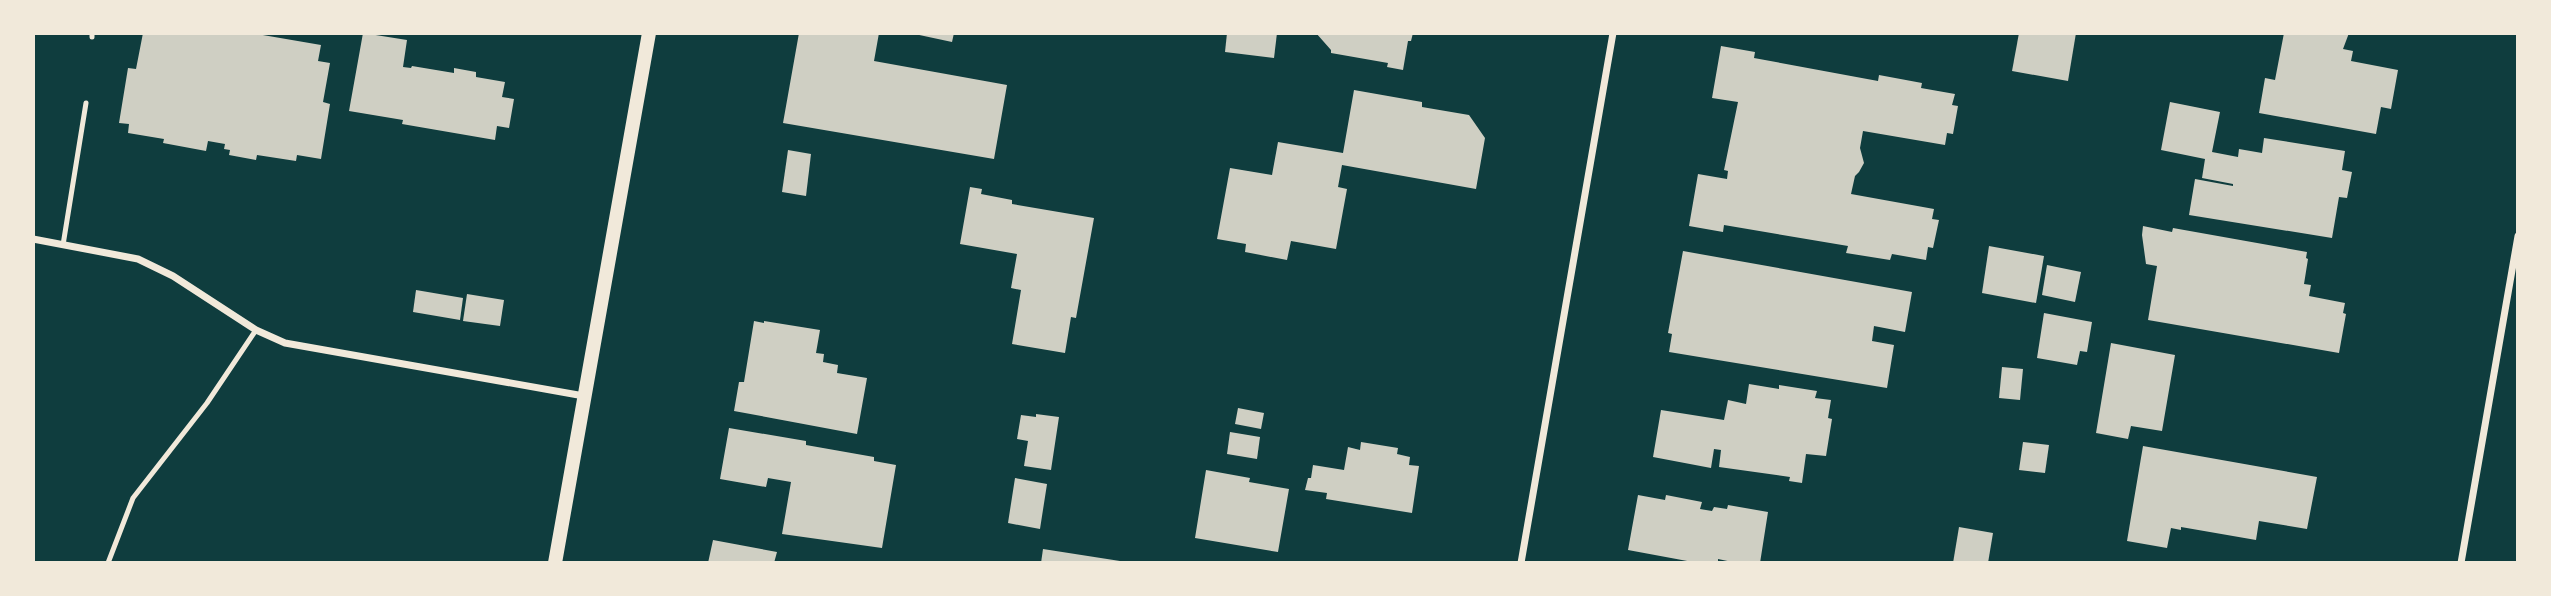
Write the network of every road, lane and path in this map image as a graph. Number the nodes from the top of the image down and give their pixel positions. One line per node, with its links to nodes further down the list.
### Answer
1 (649, 33): 8 (main road)
2 (1613, 33): 11 (street)
3 (86, 103): 6 (lane)
4 (2518, 236): 12 (street)
5 (33, 239): 6 (street)
6 (63, 245): 7 (street)
7 (256, 330): 8 (street); 9 (lane)
8 (585, 396): 10 (main road)
9 (108, 563)
10 (555, 563)
11 (1521, 563)
12 (2461, 563)

